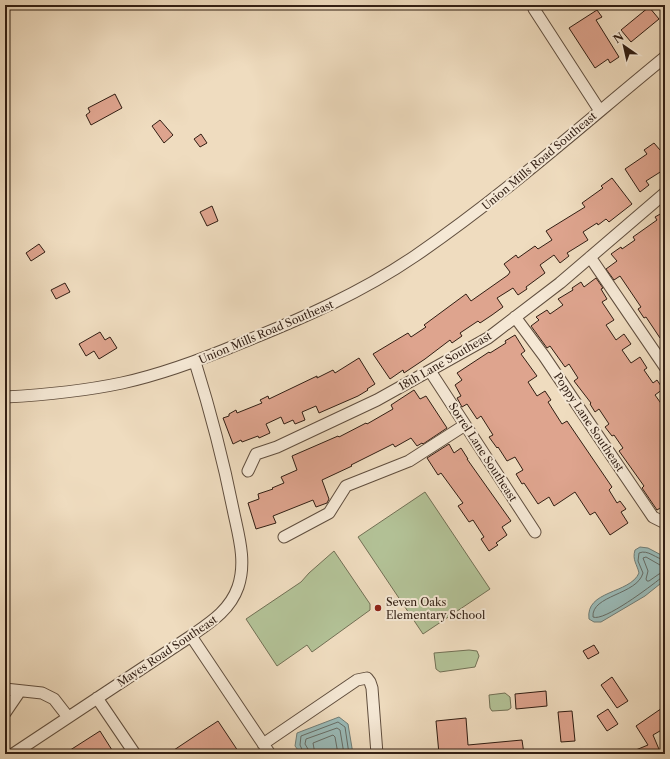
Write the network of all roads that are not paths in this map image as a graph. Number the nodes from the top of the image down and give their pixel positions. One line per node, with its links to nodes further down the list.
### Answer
1 (534, 10): 3 (street)
2 (665, 57): 3 (street, Union Mills Road Southeast)
3 (600, 111): 7 (street, Union Mills Road Southeast)
4 (665, 194): 5 (street, 18th Lane Southeast)
5 (590, 257): 6 (street, 18th Lane Southeast); 8 (street)
6 (515, 317): 9 (street, 18th Lane Southeast); 13 (street, Poppy Lane Southeast)
7 (195, 362): 10 (street, Union Mills Road Southeast); 16 (street, Mayes Road Southeast)
8 (665, 367)
9 (430, 371): 11 (street, Sorrel Lane Southeast); 12 (street, 18th Lane Southeast)
10 (5, 397)
11 (465, 425): 14 (street, Sorrel Lane Southeast); 15 (street)
12 (248, 471)
13 (665, 523)
14 (535, 532)
15 (284, 538)
16 (191, 636): 19 (street, Mayes Road Southeast); 22 (street)
17 (5, 690): 18 (street)
18 (20, 691): 20 (street); 21 (street)
19 (97, 698): 21 (street, Mayes Road Southeast); 24 (street)
20 (5, 713)
21 (68, 717): 23 (street, Mayes Road Southeast)
22 (263, 744): 25 (street); 26 (street)
23 (13, 754)
24 (135, 754)
25 (270, 754)
26 (377, 754)

